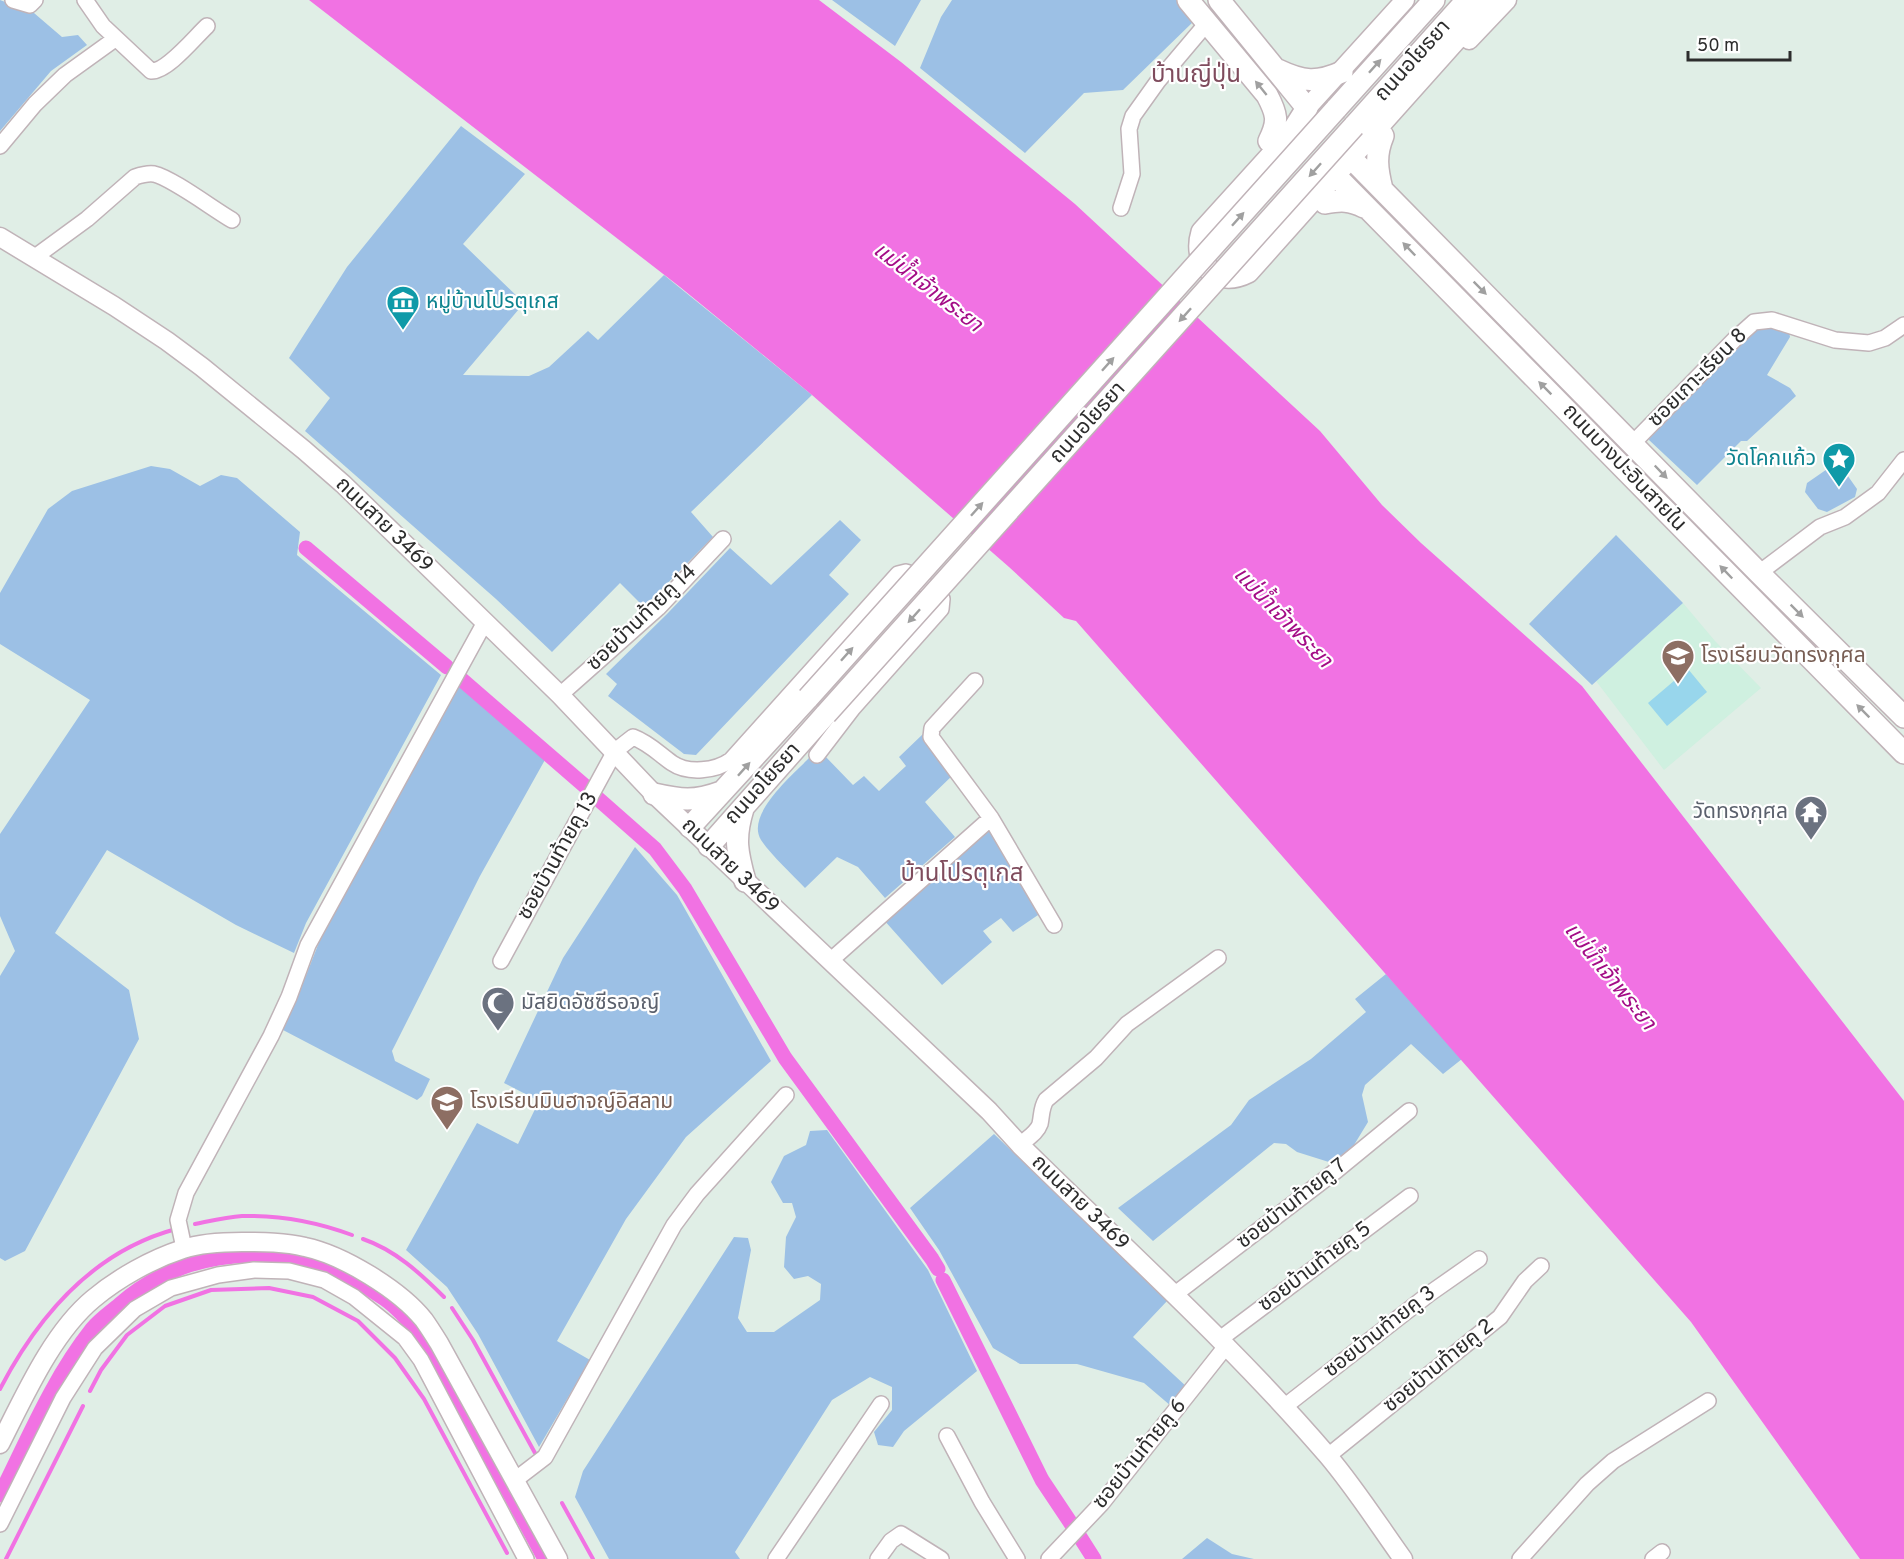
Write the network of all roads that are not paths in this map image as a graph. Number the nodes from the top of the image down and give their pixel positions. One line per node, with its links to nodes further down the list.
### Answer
1 (13, 0): 2 (street)
2 (35, 0)
3 (85, 0): 13 (street)
4 (1188, 0): 11 (main road)
5 (1219, 0): 14 (main road)
6 (1405, 0): 15 (street)
7 (1434, 0): 41 (main road, ถนนอโยธยา, one-way to 7, bridge)
8 (1467, 0): 43 (main road, ถนนอโยธยา, one-way to 43, bridge)
9 (1491, 0): 20 (main road)
10 (1507, 0): 17 (street, ถนนอโยธยา)
11 (1207, 23): 18 (main road, one-way to 11); 24 (street)
12 (207, 26): 13 (street)
13 (115, 39): 19 (street)
14 (1278, 70): 15 (main road); 16 (main road)
15 (1342, 72): 16 (street)
16 (1307, 108): 18 (main road); 21 (main road)
17 (1383, 135): 20 (street, ถนนอโยธยา); 22 (main road)
18 (1269, 141): 23 (main road)
19 (0, 146)
20 (1354, 161): 21 (main road); 22 (main road, ถนนบางปะอินสายใน)
21 (1339, 178): 23 (main road); 25 (main road, ถนนบางปะอินสายใน)
22 (1382, 189): 30 (main road, ถนนบางปะอินสายใน, one-way to 30)
23 (1325, 203): 25 (main road)
24 (1121, 208)
25 (1370, 210): 39 (main road, ถนนบางปะอินสายใน, one-way to 25)
26 (232, 220): 28 (street)
27 (0, 237): 28 (street, ถนนสาย 3469)
28 (35, 257): 34 (street, ถนนสาย 3469)
29 (1904, 325): 30 (street, ซอยเกาะเรียน 8)
30 (1633, 443): 33 (main road, ถนนบางปะอินสายใน, one-way to 33)
31 (1904, 460): 33 (street)
32 (723, 539): 36 (street, ซอยบ้านท้ายคู 14)
33 (1759, 573): 37 (main road, ถนนบางปะอินสายใน, one-way to 37)
34 (485, 622): 36 (street, ถนนสาย 3469); 56 (street)
35 (975, 681): 44 (street)
36 (560, 695): 38 (street, ถนนสาย 3469)
37 (1904, 717)
38 (615, 751): 40 (street); 42 (street, ถนนสาย 3469); 50 (street, ซอยบ้านท้ายคู 13)
39 (1904, 753)
40 (817, 755)
41 (724, 791): 42 (main road); 45 (main road, ถนนอโยธยา)
42 (654, 794): 45 (street, ถนนสาย 3469)
43 (744, 806): 46 (main road, ถนนอโยธยา); 47 (main road)
44 (991, 818): 48 (street); 51 (street)
45 (690, 827): 46 (street, ถนนสาย 3469)
46 (708, 846): 47 (street, ถนนสาย 3469)
47 (745, 880): 51 (street, ถนนสาย 3469)
48 (1054, 925)
49 (1218, 958): 54 (street)
50 (501, 961)
51 (830, 961): 54 (street, ถนนสาย 3469)
52 (786, 1095): 67 (street)
53 (1409, 1111): 59 (street, ซอยบ้านท้ายคู 7)
54 (1020, 1145): 59 (street, ถนนสาย 3469)
55 (1410, 1196): 60 (street, ซอยบ้านท้ายคู 5)
56 (184, 1248): 65 (street); 67 (street)
57 (1479, 1259): 63 (street, ซอยบ้านท้ายคู 3)
58 (1541, 1266): 66 (street, ซอยบ้านท้ายคู 2)
59 (1174, 1295): 60 (street, ถนนสาย 3469)
60 (1223, 1342): 63 (street, ถนนสาย 3469); 75 (street, ซอยบ้านท้ายคู 6)
61 (1708, 1401): 77 (street)
62 (880, 1404): 69 (street)
63 (1284, 1407): 66 (street, ถนนสาย 3469)
64 (947, 1436): 74 (street)
65 (0, 1444)
66 (1328, 1456): 76 (street, ถนนสาย 3469)
67 (515, 1480): 71 (street)
68 (0, 1524): 70 (street)
69 (783, 1556)
70 (526, 1559)
71 (558, 1559)
72 (878, 1559): 73 (street)
73 (941, 1559)
74 (1017, 1559)
75 (1049, 1559)
76 (1403, 1559)
77 (1520, 1559)

